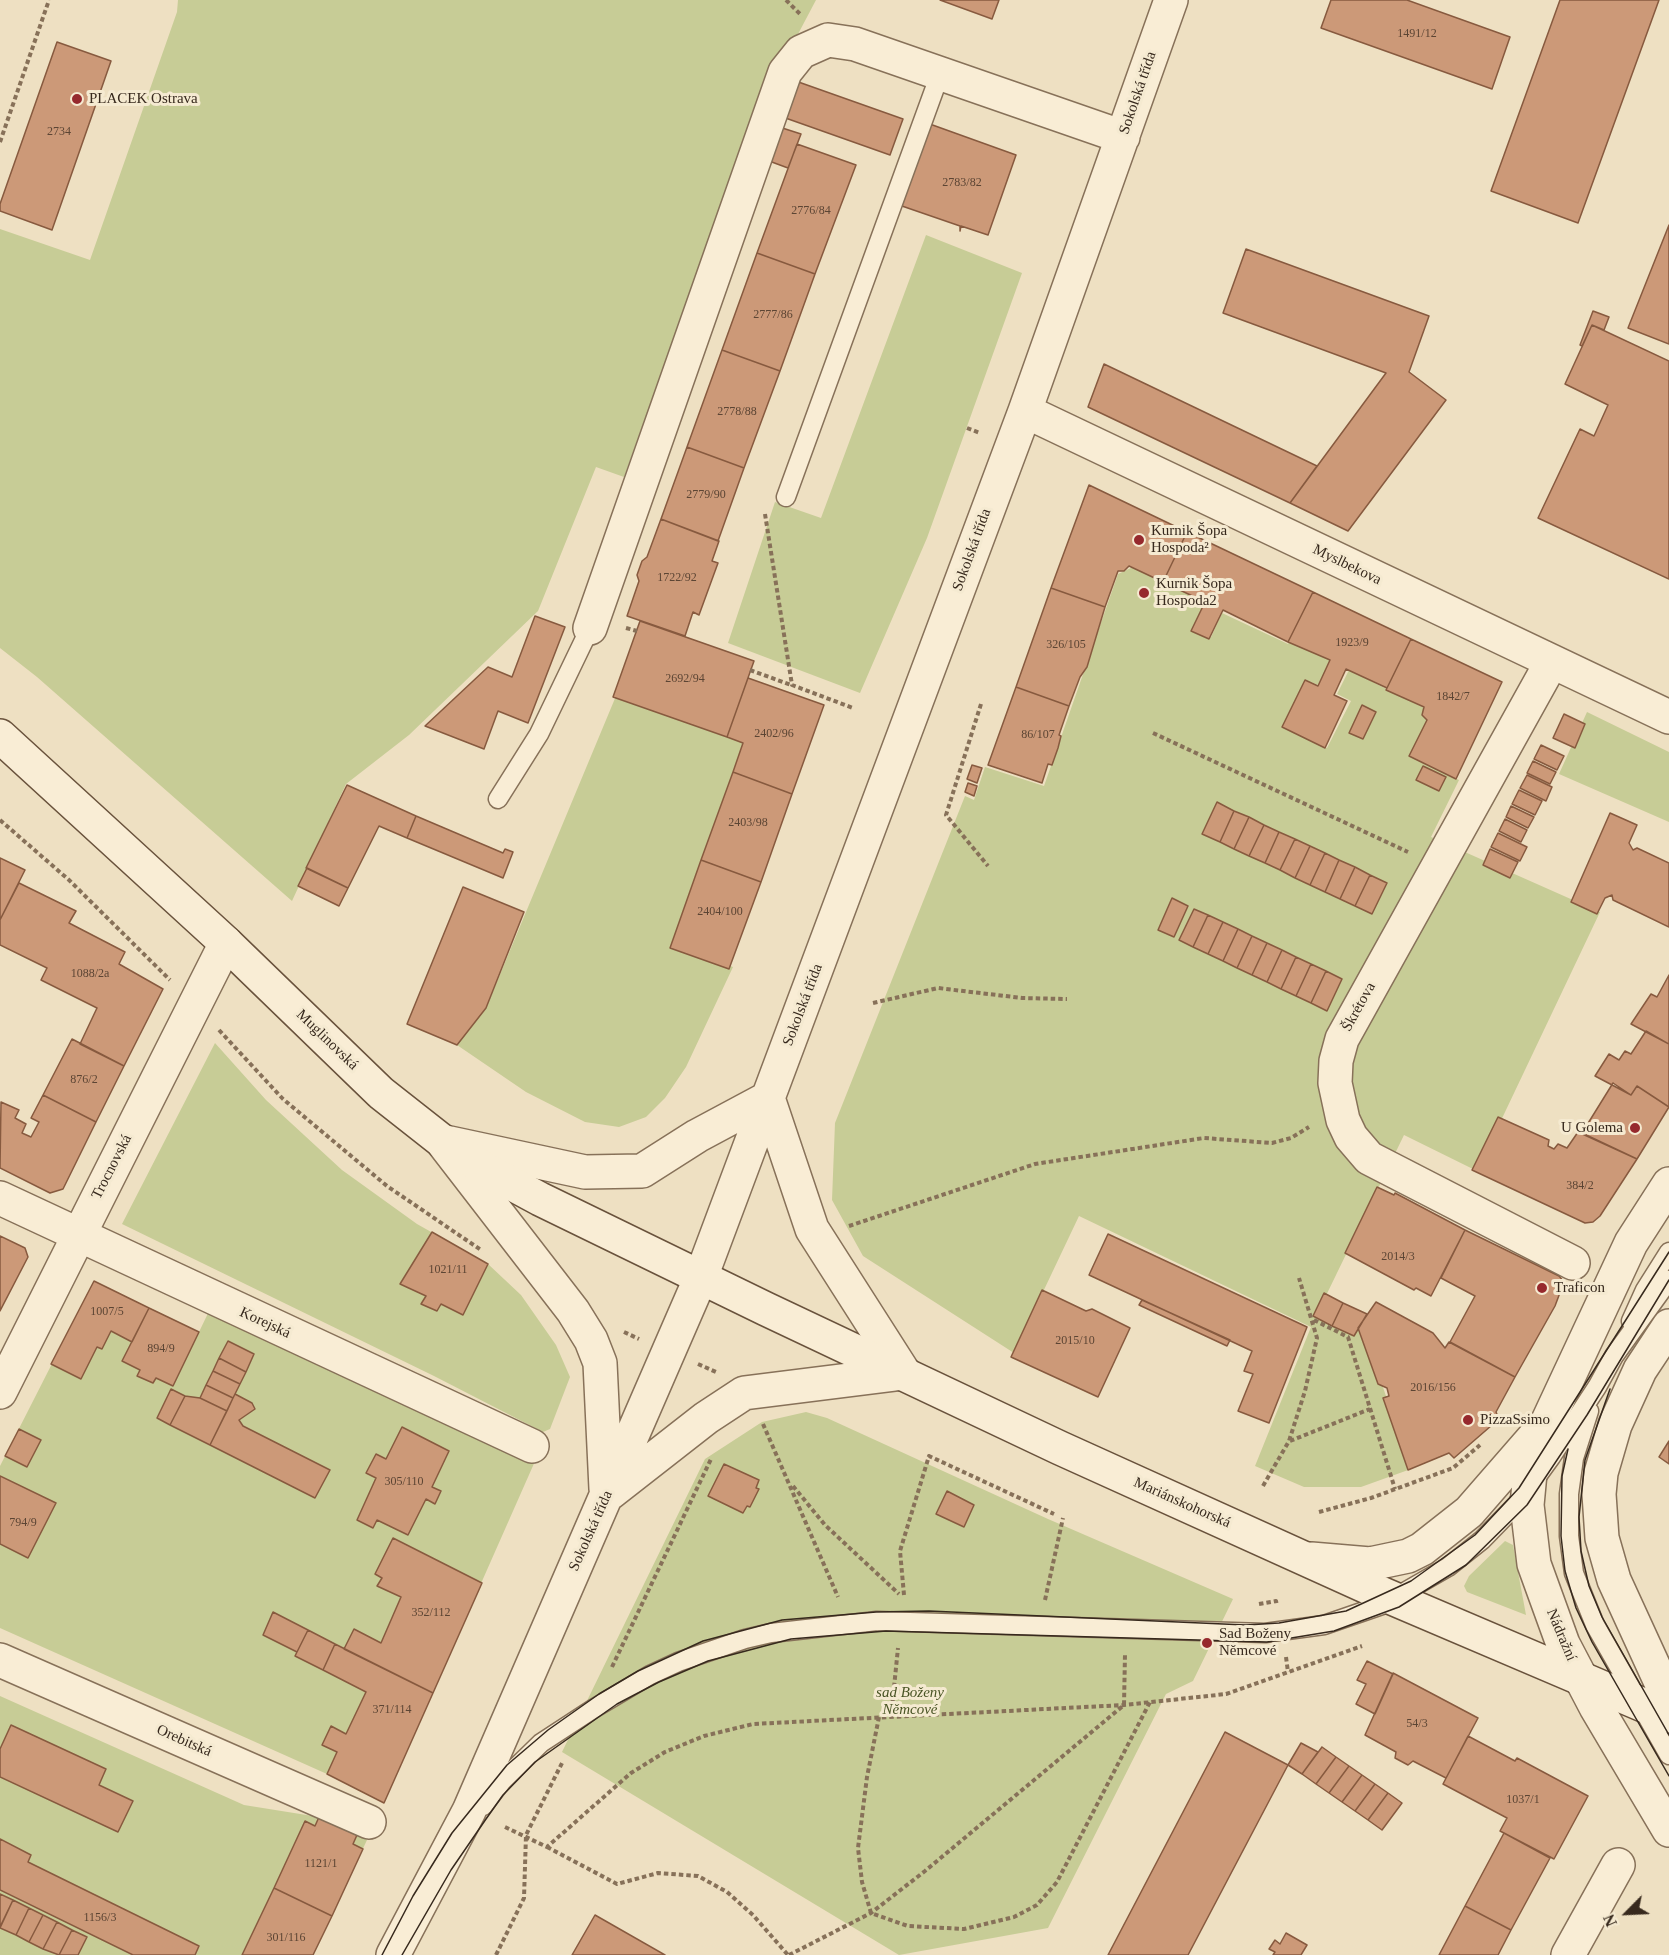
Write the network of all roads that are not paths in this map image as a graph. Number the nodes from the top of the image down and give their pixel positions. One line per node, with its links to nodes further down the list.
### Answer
1 (1171, 0): 3 (street, Sokolská třída)
2 (940, 74): 3 (street); 5 (lane); 6 (street)
3 (1123, 137): 4 (street, Sokolská třída)
4 (1025, 411): 7 (street, Myslbekova); 12 (street, Sokolská třída)
5 (786, 497)
6 (590, 628): 10 (lane)
7 (1551, 663): 8 (street, Myslbekova); 18 (street, Škrétova)
8 (1669, 717)
9 (0, 736): 11 (street, Muglinovská)
10 (498, 799)
11 (226, 943): 13 (street, Muglinovská); 16 (street, Trocnovská)
12 (768, 1098): 13 (street); 19 (street, Sokolská třída); 23 (street)
13 (442, 1141): 19 (street, Muglinovská); 28 (street)
14 (1669, 1184): 25 (street, Nádražní)
15 (0, 1198): 16 (street, Korejská)
16 (78, 1236): 24 (street, Trocnovská); 26 (street, Korejská)
17 (1669, 1251): 22 (lane)
18 (1573, 1263)
19 (701, 1277): 23 (street, Mariánskohorská); 28 (street, Sokolská třída)
20 (1669, 1280): 22 (lane)
21 (1669, 1326): 33 (street)
22 (1614, 1356): 27 (lane); 33 (lane)
23 (904, 1374): 28 (street); 29 (street, Mariánskohorská)
24 (0, 1392)
25 (1548, 1420): 27 (street, Nádražní); 29 (street, Nádražní)
26 (532, 1446)
27 (1529, 1489): 30 (lane); 32 (street, Nádražní)
28 (606, 1496): 39 (street, Sokolská třída)
29 (1303, 1557): 30 (street, Mariánskohorská)
30 (1395, 1599): 32 (street, Mariánskohorská); 39 (lane)
31 (0, 1660): 36 (street, Orebitská)
32 (1580, 1677): 33 (street, Mariánskohorská); 37 (street, Nádražní)
33 (1654, 1701): 34 (street, Mariánskohorská); 35 (lane)
34 (1669, 1716)
35 (1669, 1755)
36 (369, 1822)
37 (1669, 1830)
38 (1618, 1866): 41 (street)
39 (441, 1867): 40 (street, Sokolská třída)
40 (393, 1955)
41 (1568, 1955)

